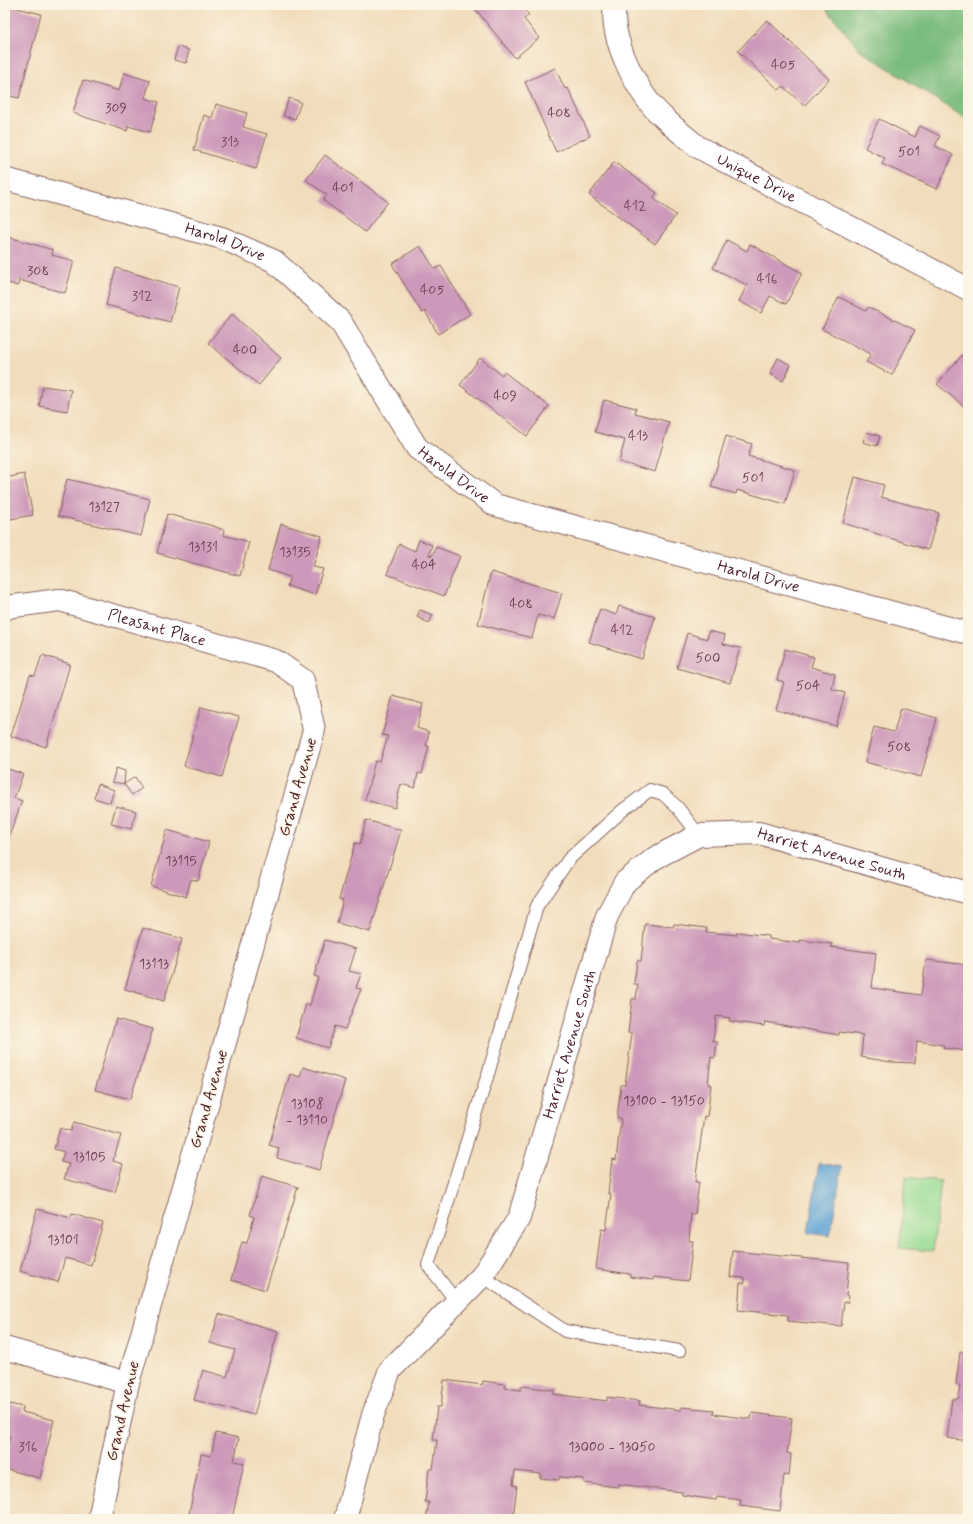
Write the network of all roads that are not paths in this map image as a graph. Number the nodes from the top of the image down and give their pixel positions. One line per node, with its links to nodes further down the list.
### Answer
1 (615, 5): 3 (street, Unique Drive)
2 (5, 178): 5 (street, Harold Drive)
3 (968, 290)
4 (5, 608): 6 (street, Pleasant Place)
5 (968, 632)
6 (303, 680): 13 (street, Grand Avenue)
7 (699, 835): 8 (street, Harriet Avenue South); 9 (street, Harriet Avenue South); 10 (lane)
8 (968, 893)
9 (482, 1276): 10 (street, Harriet Avenue South); 12 (lane)
10 (457, 1302): 15 (street, Harriet Avenue South)
11 (5, 1348): 13 (street)
12 (679, 1351)
13 (128, 1383): 14 (street, Grand Avenue)
14 (99, 1519)
15 (345, 1519)

